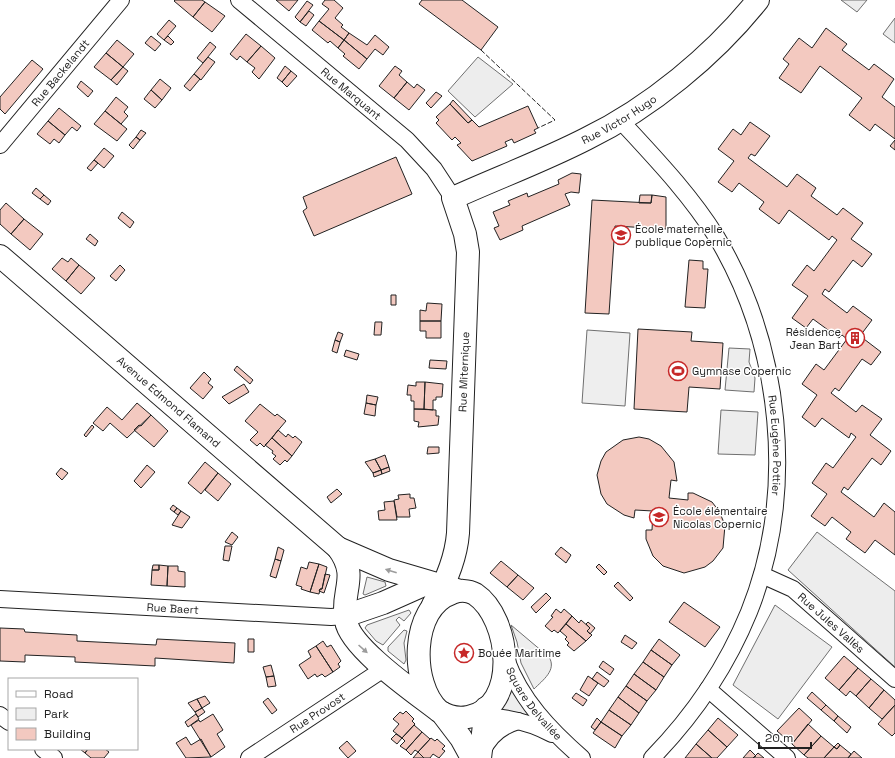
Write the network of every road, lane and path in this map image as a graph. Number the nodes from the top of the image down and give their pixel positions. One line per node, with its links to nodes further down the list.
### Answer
1 (121, 0): 5 (street, Rue Backelandt)
2 (239, 0): 6 (street, Rue Marquant)
3 (758, 0): 4 (street, Rue Victor Hugo)
4 (620, 120): 6 (street, Rue Victor Hugo); 10 (street, Rue Eugène Pottier)
5 (0, 145)
6 (452, 198): 8 (street, Rue Miternique)
7 (0, 256): 9 (street, Avenue Edmond Flamand)
8 (457, 547): 11 (street, Square Delvallée); 11 (street, Square Delvallée)
9 (338, 548): 11 (street, one-way to 9); 13 (street, Square Delvallée)
10 (762, 575): 16 (street, Rue Jules Vallès); 17 (street, Rue Eugène Pottier)
11 (449, 593): 13 (street); 14 (street, Square Delvallée); 18 (street, Square Delvallée)
12 (0, 599): 13 (street, Rue Baert)
13 (345, 616): 15 (street, Square Delvallée, one-way to 15)
14 (504, 654): 19 (street, Square Delvallée); 23 (street, Square Delvallée)
15 (386, 668): 18 (street, Square Delvallée); 27 (street, Rue Provost)
16 (895, 679)
17 (708, 689): 29 (street, Rue Eugène Pottier); 30 (street)
18 (440, 712): 19 (street, Square Delvallée); 25 (street, Square Delvallée)
19 (480, 714): 22 (street, Square Delvallée); 25 (street)
20 (0, 715): 21 (street)
21 (8, 721)
22 (518, 721): 23 (street, Square Delvallée); 25 (street, Square Delvallée)
23 (558, 736): 28 (street)
24 (44, 750): 26 (street)
25 (478, 757)
26 (54, 758)
27 (249, 758)
28 (582, 758)
29 (652, 758)
30 (787, 758)

